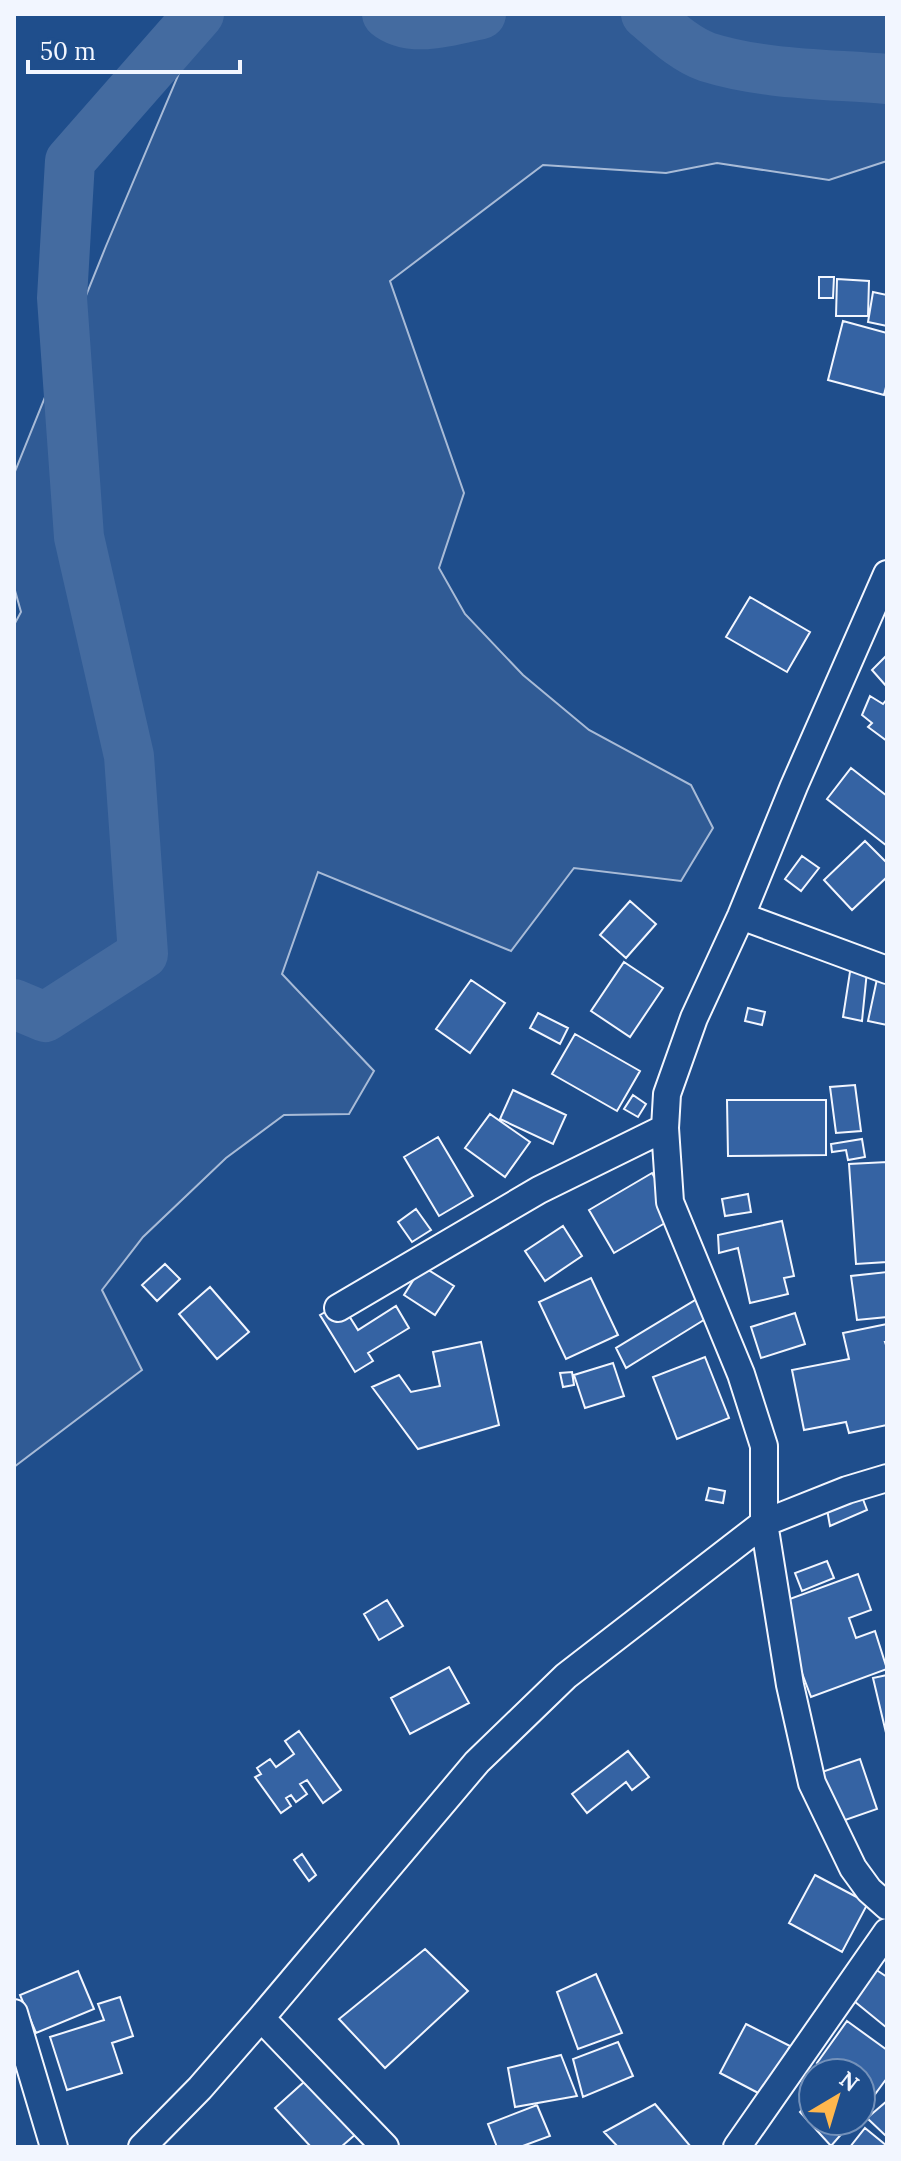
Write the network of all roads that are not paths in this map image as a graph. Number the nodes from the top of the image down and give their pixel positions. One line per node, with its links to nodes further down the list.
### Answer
1 (887, 574): 2 (street)
2 (741, 916): 3 (street); 4 (street)
3 (887, 970)
4 (665, 1128): 5 (street); 7 (street)
5 (338, 1308)
6 (887, 1478): 7 (street)
7 (764, 1523): 8 (street); 11 (street)
8 (887, 1906)
9 (887, 1932): 15 (street)
10 (14, 2013): 12 (street)
11 (261, 2018): 13 (street); 14 (street)
12 (54, 2147)
13 (142, 2147)
14 (385, 2147)
15 (737, 2147)

